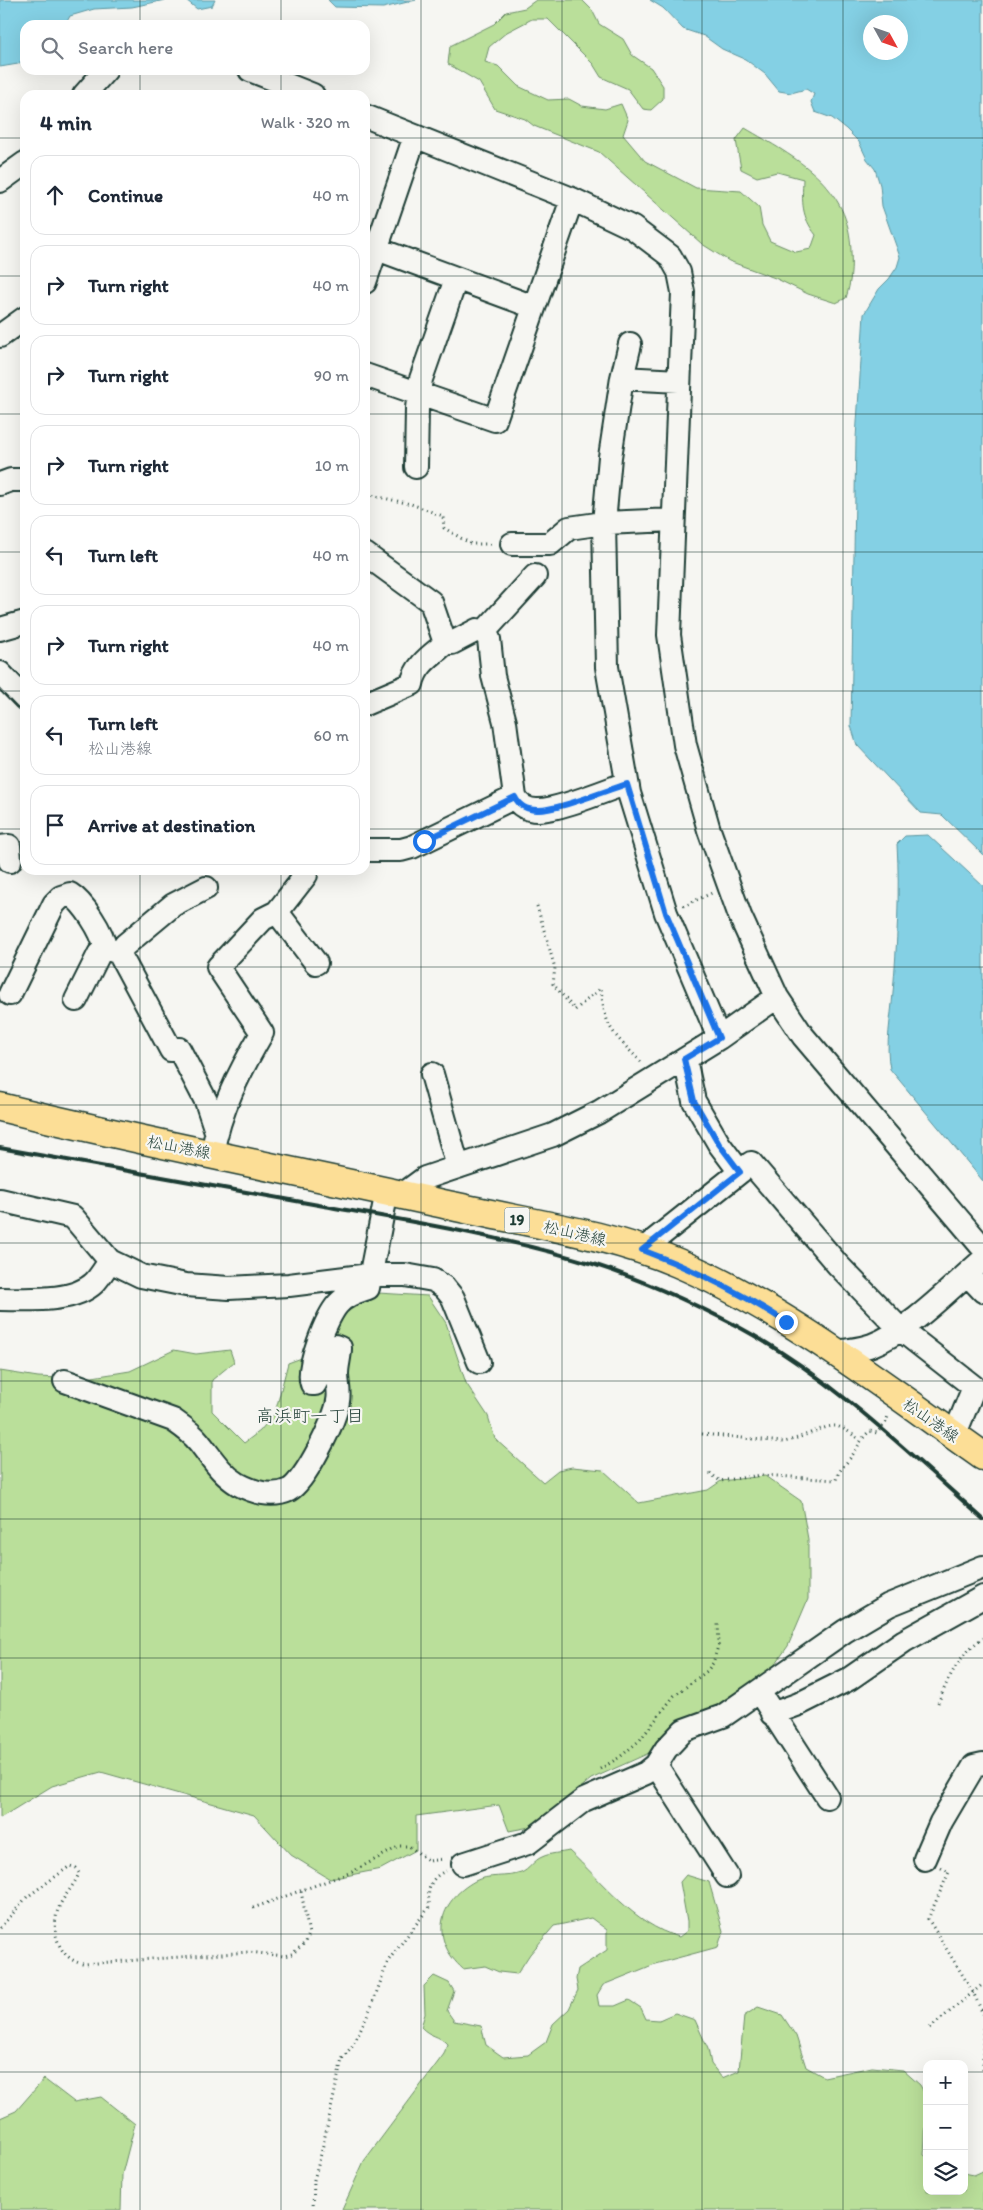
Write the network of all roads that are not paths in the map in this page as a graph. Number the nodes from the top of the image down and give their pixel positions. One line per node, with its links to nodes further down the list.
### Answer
1 (102, 75): 3 (street)
2 (263, 75): 4 (street)
3 (88, 90)
4 (300, 90)
5 (370, 118): 6 (street)
6 (415, 136): 9 (street); 10 (street)
7 (20, 167): 8 (street)
8 (0, 181)
9 (572, 199): 13 (street); 19 (street)
10 (376, 249): 11 (street); 12 (street)
11 (370, 267)
12 (456, 279): 13 (street); 20 (street)
13 (534, 306): 20 (street)
14 (20, 313): 15 (street)
15 (0, 336)
16 (630, 344): 18 (street)
17 (370, 377): 20 (street)
18 (622, 378): 19 (street); 25 (street)
19 (679, 381): 24 (street)
20 (418, 394): 21 (street)
21 (416, 467)
22 (20, 480): 23 (street)
23 (0, 484)
24 (673, 520): 25 (street); 45 (street)
25 (604, 523): 26 (street); 36 (street)
26 (512, 544)
27 (370, 558): 32 (street)
28 (535, 576): 31 (street)
29 (20, 623): 30 (street)
30 (0, 629)
31 (484, 632): 32 (street); 37 (street)
32 (447, 642): 35 (street)
33 (0, 673): 34 (street)
34 (20, 694)
35 (370, 702)
36 (627, 784): 37 (street); 47 (street)
37 (515, 797): 38 (street)
38 (370, 850)
39 (306, 875): 41 (street)
40 (206, 888): 42 (street)
41 (277, 912): 43 (street); 51 (street)
42 (112, 950): 44 (street); 46 (street); 51 (street)
43 (315, 964)
44 (10, 994)
45 (777, 996): 47 (street); 56 (street)
46 (76, 1000)
47 (719, 1038): 48 (street)
48 (684, 1059): 52 (street); 53 (street)
49 (432, 1074): 52 (street)
50 (0, 1107): 51 (main road, 松山港線 / 19)
51 (214, 1142): 54 (main road, 松山港線 / 19)
52 (458, 1167): 54 (street)
53 (740, 1172): 57 (street); 63 (street)
54 (394, 1193): 57 (main road, 松山港線 / 19); 60 (street)
55 (0, 1200): 58 (street)
56 (983, 1248)
57 (642, 1250): 64 (main road, 松山港線 / 19)
58 (110, 1261): 60 (street); 62 (street)
59 (975, 1267): 61 (street); 63 (street)
60 (370, 1275): 65 (street); 66 (street)
61 (983, 1291)
62 (0, 1299)
63 (900, 1329): 64 (street); 67 (street)
64 (834, 1353): 67 (main road, 松山港線 / 19)
65 (479, 1362)
66 (65, 1381)
67 (954, 1436): 68 (main road, 松山港線 / 19)
68 (983, 1456)
69 (983, 1567): 71 (street)
70 (983, 1597): 72 (street)
71 (760, 1691): 72 (street); 74 (street)
72 (772, 1714): 75 (street)
73 (983, 1764): 76 (street)
74 (656, 1766): 77 (street); 78 (street)
75 (827, 1797)
76 (925, 1860)
77 (463, 1864)
78 (727, 1876)

